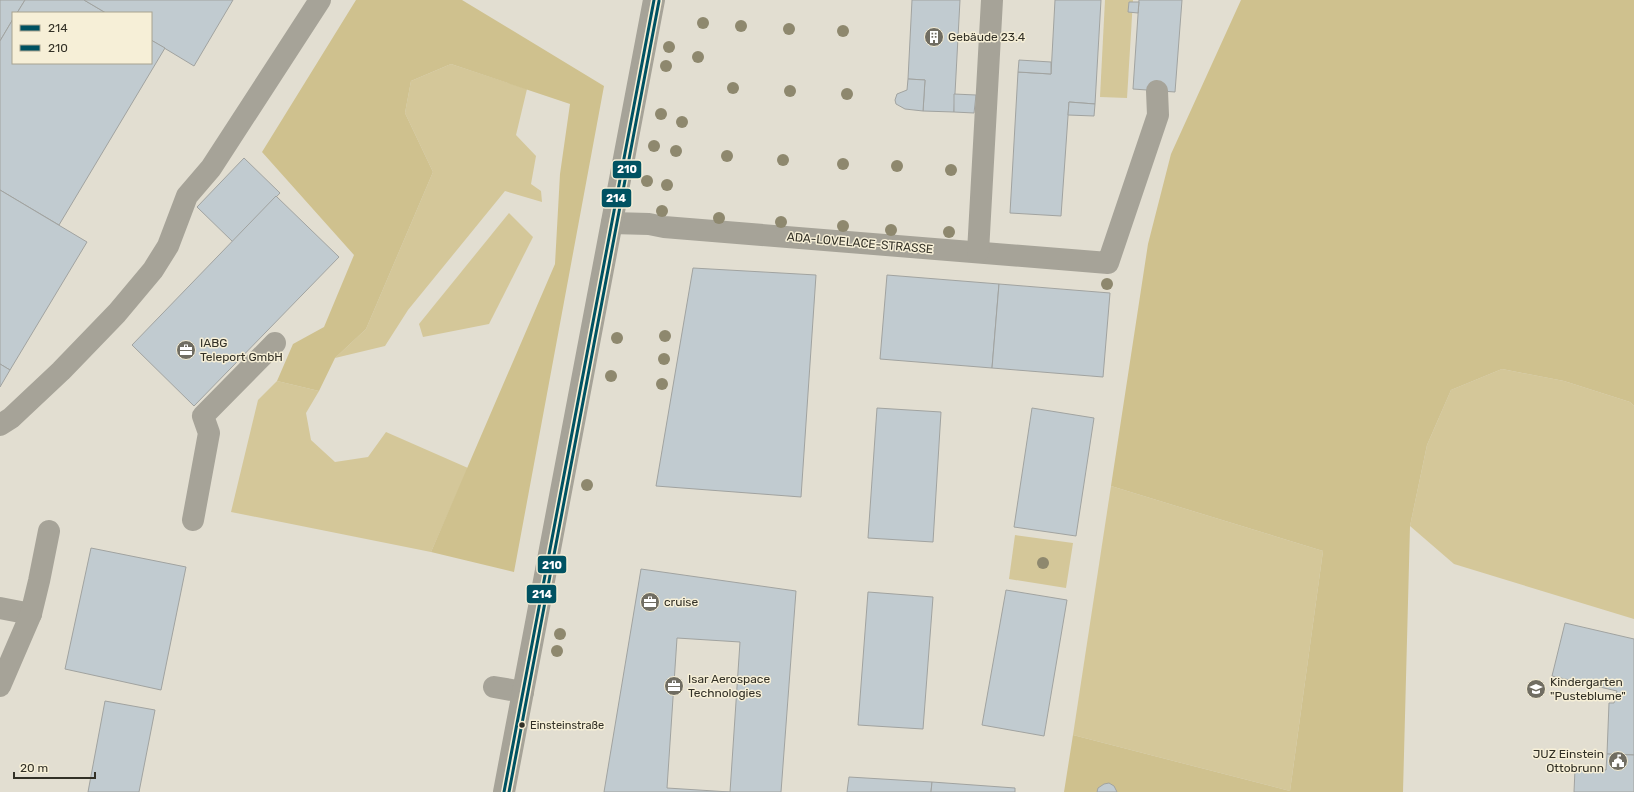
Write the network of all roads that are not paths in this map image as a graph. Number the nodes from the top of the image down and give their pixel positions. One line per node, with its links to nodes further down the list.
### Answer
1 (320, 0): 8 (street)
2 (654, 0): 5 (street)
3 (992, 0): 6 (street)
4 (1157, 91): 6 (street, ADA-LOVELACE-STRASSE)
5 (612, 223): 6 (street, ADA-LOVELACE-STRASSE); 15 (street)
6 (978, 252)
7 (275, 343): 9 (street)
8 (0, 425)
9 (193, 520)
10 (49, 531): 12 (street)
11 (0, 608): 12 (street)
12 (31, 614): 13 (street)
13 (0, 686)
14 (494, 687): 15 (street)
15 (523, 692): 16 (street)
16 (504, 792)

